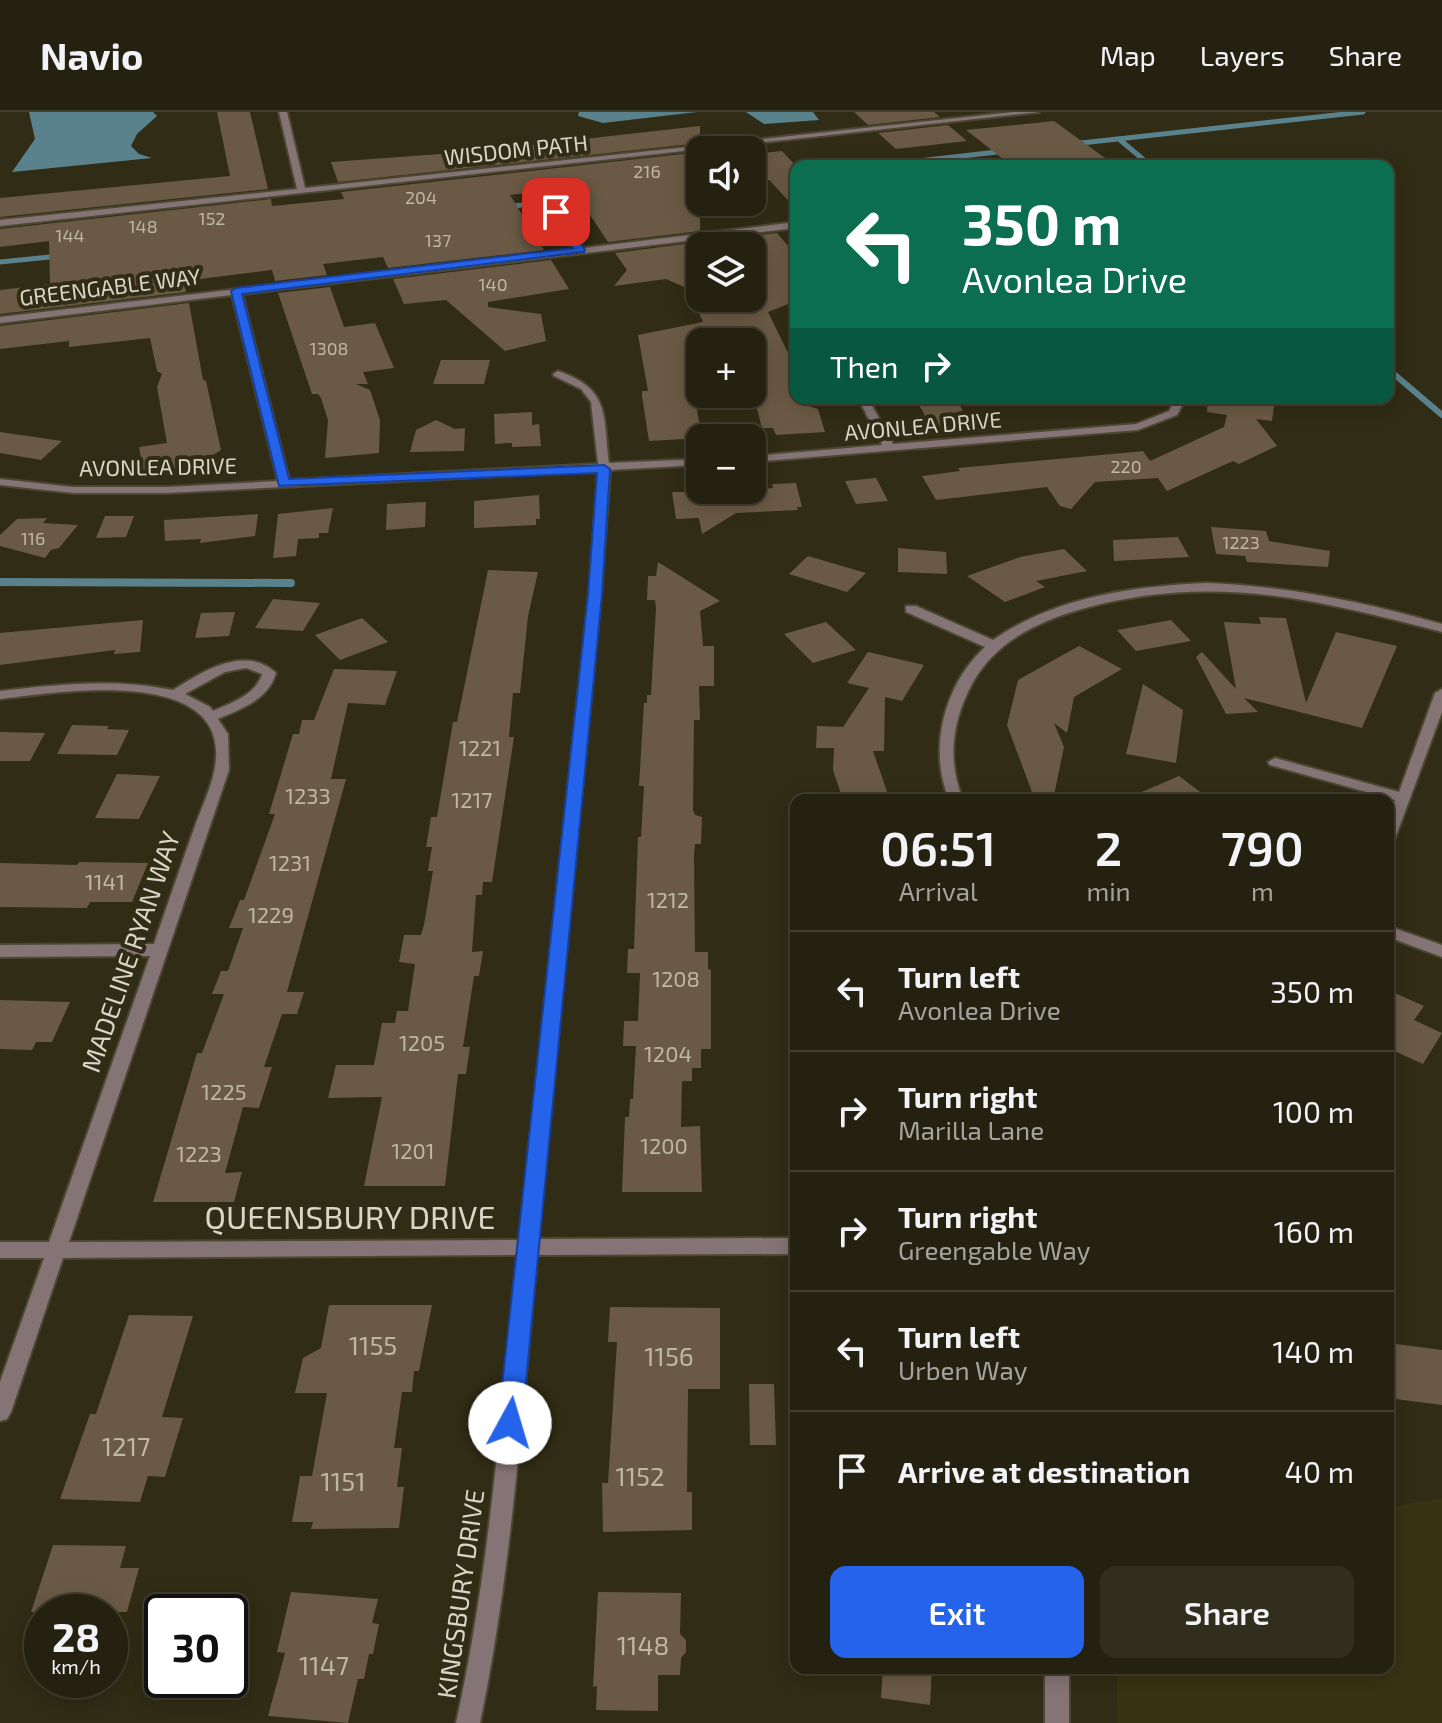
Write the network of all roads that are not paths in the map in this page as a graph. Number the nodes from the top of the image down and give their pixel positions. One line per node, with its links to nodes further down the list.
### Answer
1 (283, 112): 4 (street)
2 (1035, 112): 3 (street, WISDOM PATH)
3 (968, 115): 4 (street, WISDOM PATH)
4 (302, 191): 6 (street, WISDOM PATH)
5 (556, 212): 8 (street)
6 (0, 223)
7 (790, 226): 8 (street, GREENGABLE WAY)
8 (580, 250): 9 (street, GREENGABLE WAY)
9 (236, 291): 10 (street, GREENGABLE WAY); 19 (street)
10 (0, 320)
11 (558, 374): 17 (street, KINGSBURY DRIVE)
12 (866, 404): 14 (street)
13 (1178, 404): 14 (street, AVONLEA DRIVE)
14 (890, 449): 15 (street, AVONLEA DRIVE)
15 (766, 458)
16 (686, 463): 17 (street, AVONLEA DRIVE)
17 (604, 469): 19 (street, AVONLEA DRIVE); 38 (street, KINGSBURY DRIVE)
18 (0, 482): 19 (street, AVONLEA DRIVE)
19 (284, 483)
20 (911, 609): 22 (street)
21 (1442, 628): 22 (street)
22 (995, 646): 28 (street)
23 (1442, 693): 31 (street)
24 (175, 694): 25 (street); 26 (street); 26 (street)
25 (0, 695)
26 (211, 717): 34 (street, MADELINE RYAN WAY)
27 (1275, 762): 29 (street)
28 (953, 794)
29 (1390, 794)
30 (1394, 795): 31 (street)
31 (1404, 798): 32 (street)
32 (1394, 825)
33 (1394, 933): 36 (street)
34 (159, 950): 35 (street); 40 (street, MADELINE RYAN WAY)
35 (0, 951)
36 (1442, 951)
37 (790, 1246): 38 (street, QUEENSBURY DRIVE)
38 (528, 1247): 40 (street, QUEENSBURY DRIVE); 43 (street, KINGSBURY DRIVE)
39 (0, 1250): 40 (street, QUEENSBURY DRIVE)
40 (56, 1250): 41 (street, MADELINE RYAN WAY)
41 (0, 1412)
42 (1057, 1674): 44 (street)
43 (468, 1723)
44 (1057, 1723)

